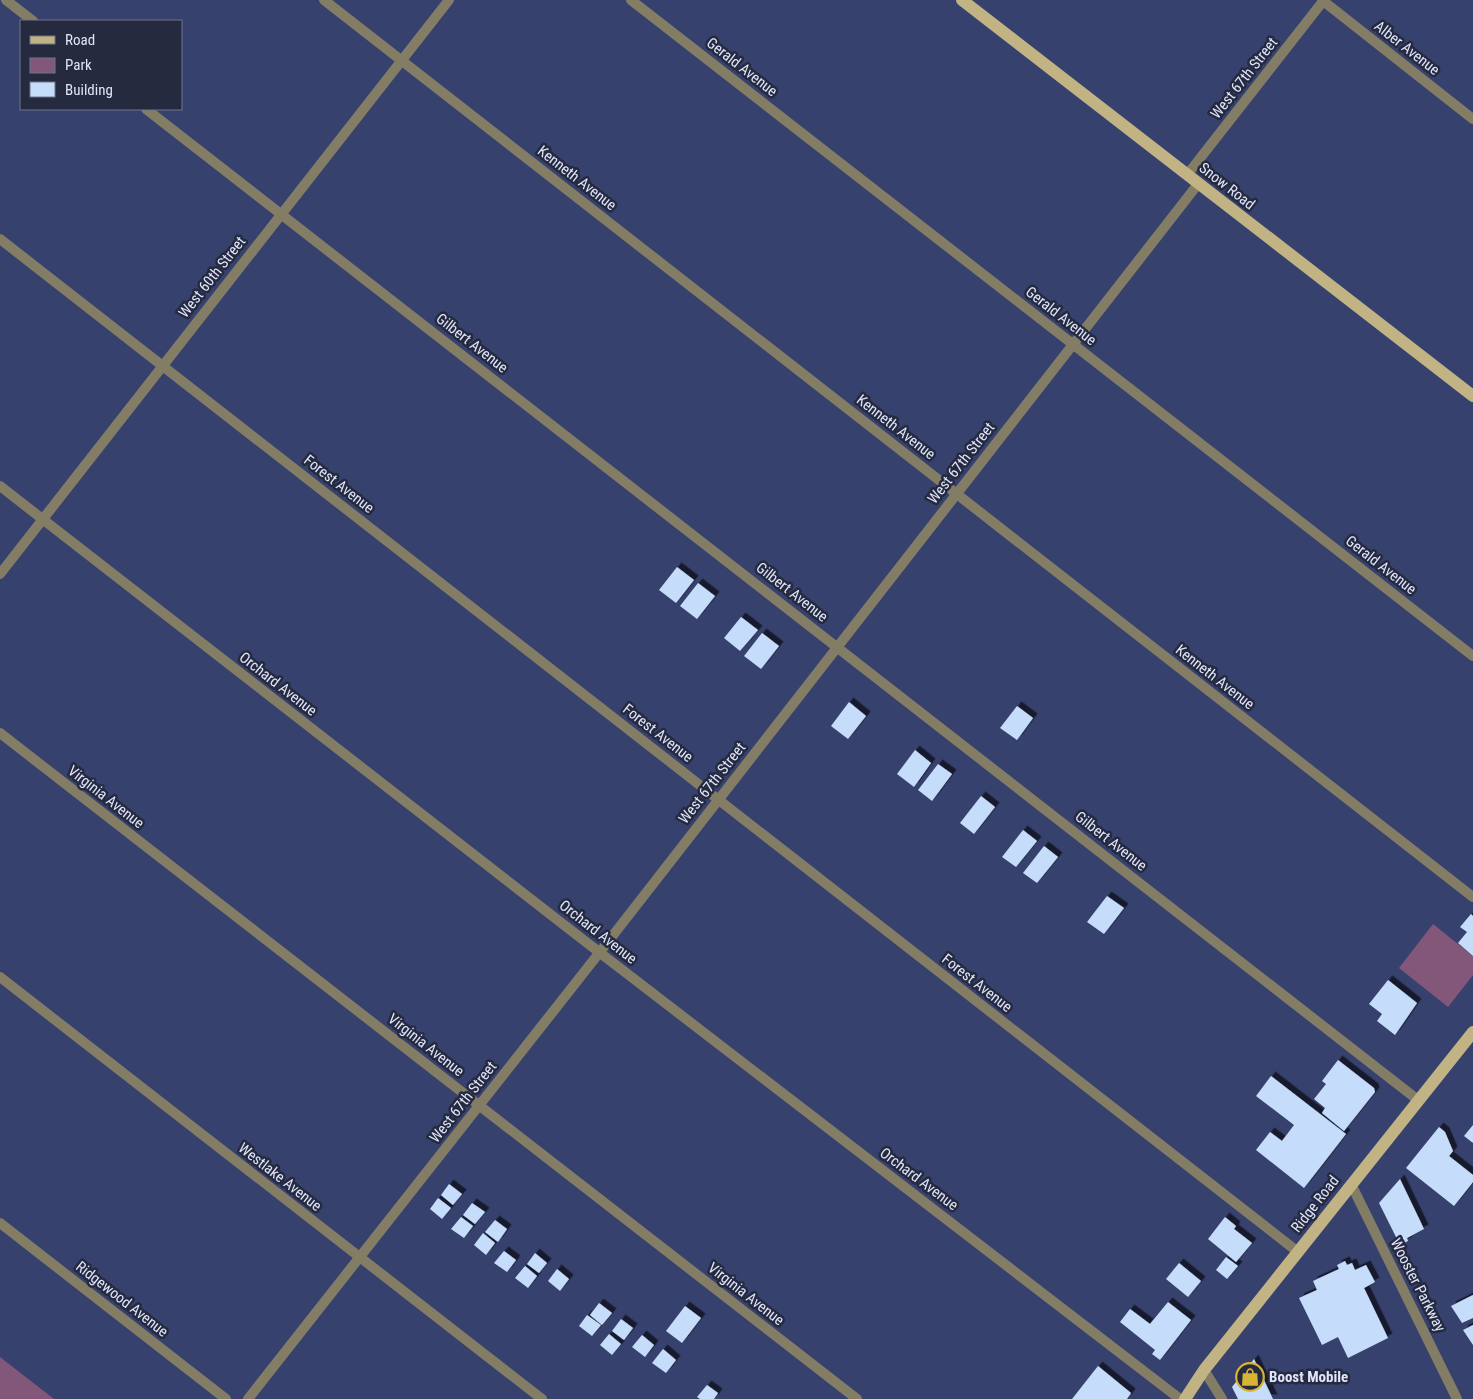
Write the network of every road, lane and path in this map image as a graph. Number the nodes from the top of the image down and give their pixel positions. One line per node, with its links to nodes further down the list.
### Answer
1 (6, 0): 7 (street)
2 (324, 0): 8 (street, Kenneth Avenue)
3 (449, 0): 8 (street, West 60th Street)
4 (631, 0): 15 (street, Gerald Avenue)
5 (962, 0): 11 (main road, Snow Road)
6 (1323, 0): 10 (street, Alber Avenue); 11 (street, West 67th Street)
7 (33, 20)
8 (401, 60): 13 (street, West 60th Street); 19 (street, Kenneth Avenue)
9 (147, 110): 13 (street, Gilbert Avenue)
10 (1473, 119)
11 (1187, 175): 12 (main road, Snow Road)
12 (1198, 184): 15 (street, West 67th Street); 17 (main road, Snow Road)
13 (281, 214): 16 (street, West 60th Street); 22 (street, Gilbert Avenue)
14 (0, 238): 16 (street, Forest Avenue)
15 (1073, 345): 19 (street, West 67th Street); 23 (street, Gerald Avenue)
16 (163, 365): 20 (street, West 60th Street); 25 (street, Forest Avenue)
17 (1473, 396)
18 (0, 486): 20 (street, Orchard Avenue)
19 (956, 493): 22 (street, West 67th Street); 26 (street, Kenneth Avenue)
20 (42, 519): 21 (street, West 60th Street); 27 (street, Orchard Avenue)
21 (0, 574)
22 (838, 646): 25 (street, West 67th Street); 30 (street, Gilbert Avenue)
23 (1473, 656)
24 (0, 733): 31 (street, Virginia Avenue)
25 (718, 799): 27 (street, West 67th Street); 34 (street, Forest Avenue)
26 (1473, 897)
27 (599, 952): 31 (street, West 67th Street); 41 (street, Orchard Avenue)
28 (0, 977): 35 (street, Westlake Avenue)
29 (1473, 1032): 30 (main road, Ridge Road)
30 (1418, 1100): 32 (main road, Ridge Road)
31 (479, 1106): 35 (street, West 67th Street); 40 (street, Virginia Avenue)
32 (1351, 1184): 34 (main road, Ridge Road); 44 (street, Wooster Parkway)
33 (0, 1223): 37 (street, Ridgewood Avenue)
34 (1298, 1252): 36 (main road, Ridge Road)
35 (360, 1259): 38 (street, West 67th Street); 39 (street, Westlake Avenue)
36 (1204, 1370): 42 (main road, Ridge Road); 43 (street)
37 (226, 1399)
38 (248, 1399)
39 (542, 1399)
40 (857, 1399)
41 (1180, 1399)
42 (1185, 1399)
43 (1222, 1399)
44 (1457, 1399)

